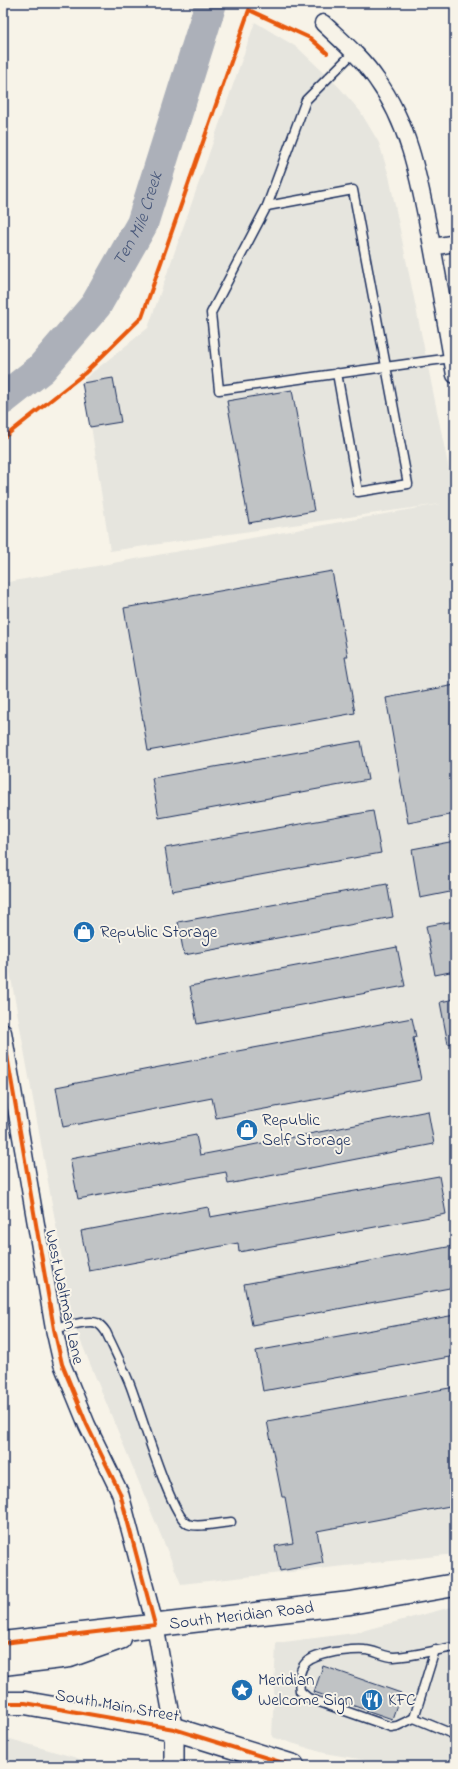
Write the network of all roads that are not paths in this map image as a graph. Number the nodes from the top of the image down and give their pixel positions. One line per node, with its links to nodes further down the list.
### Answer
1 (323, 23): 2 (street)
2 (354, 52): 3 (lane); 5 (street)
3 (267, 206): 7 (lane); 8 (lane)
4 (455, 243): 5 (street)
5 (433, 247): 6 (street)
6 (452, 358): 7 (lane); 9 (street)
7 (386, 367): 8 (lane); 8 (lane)
8 (337, 374)
9 (455, 375)
10 (3, 1032): 11 (street, West Waltman Lane)
11 (54, 1329): 12 (lane); 14 (street, West Waltman Lane)
12 (231, 1522)
13 (455, 1585): 14 (main road, South Meridian Road)
14 (155, 1625): 15 (main road, South Meridian Road); 18 (main road); 21 (street, West Waltman Lane)
15 (3, 1644)
16 (455, 1647): 17 (lane)
17 (435, 1650): 20 (lane); 20 (lane)
18 (3, 1664)
19 (3, 1702): 21 (main road, South Main Street)
20 (414, 1718): 22 (lane)
21 (174, 1728): 23 (street); 24 (main road, South Main Street)
22 (455, 1735)
23 (174, 1766)
24 (293, 1766)

